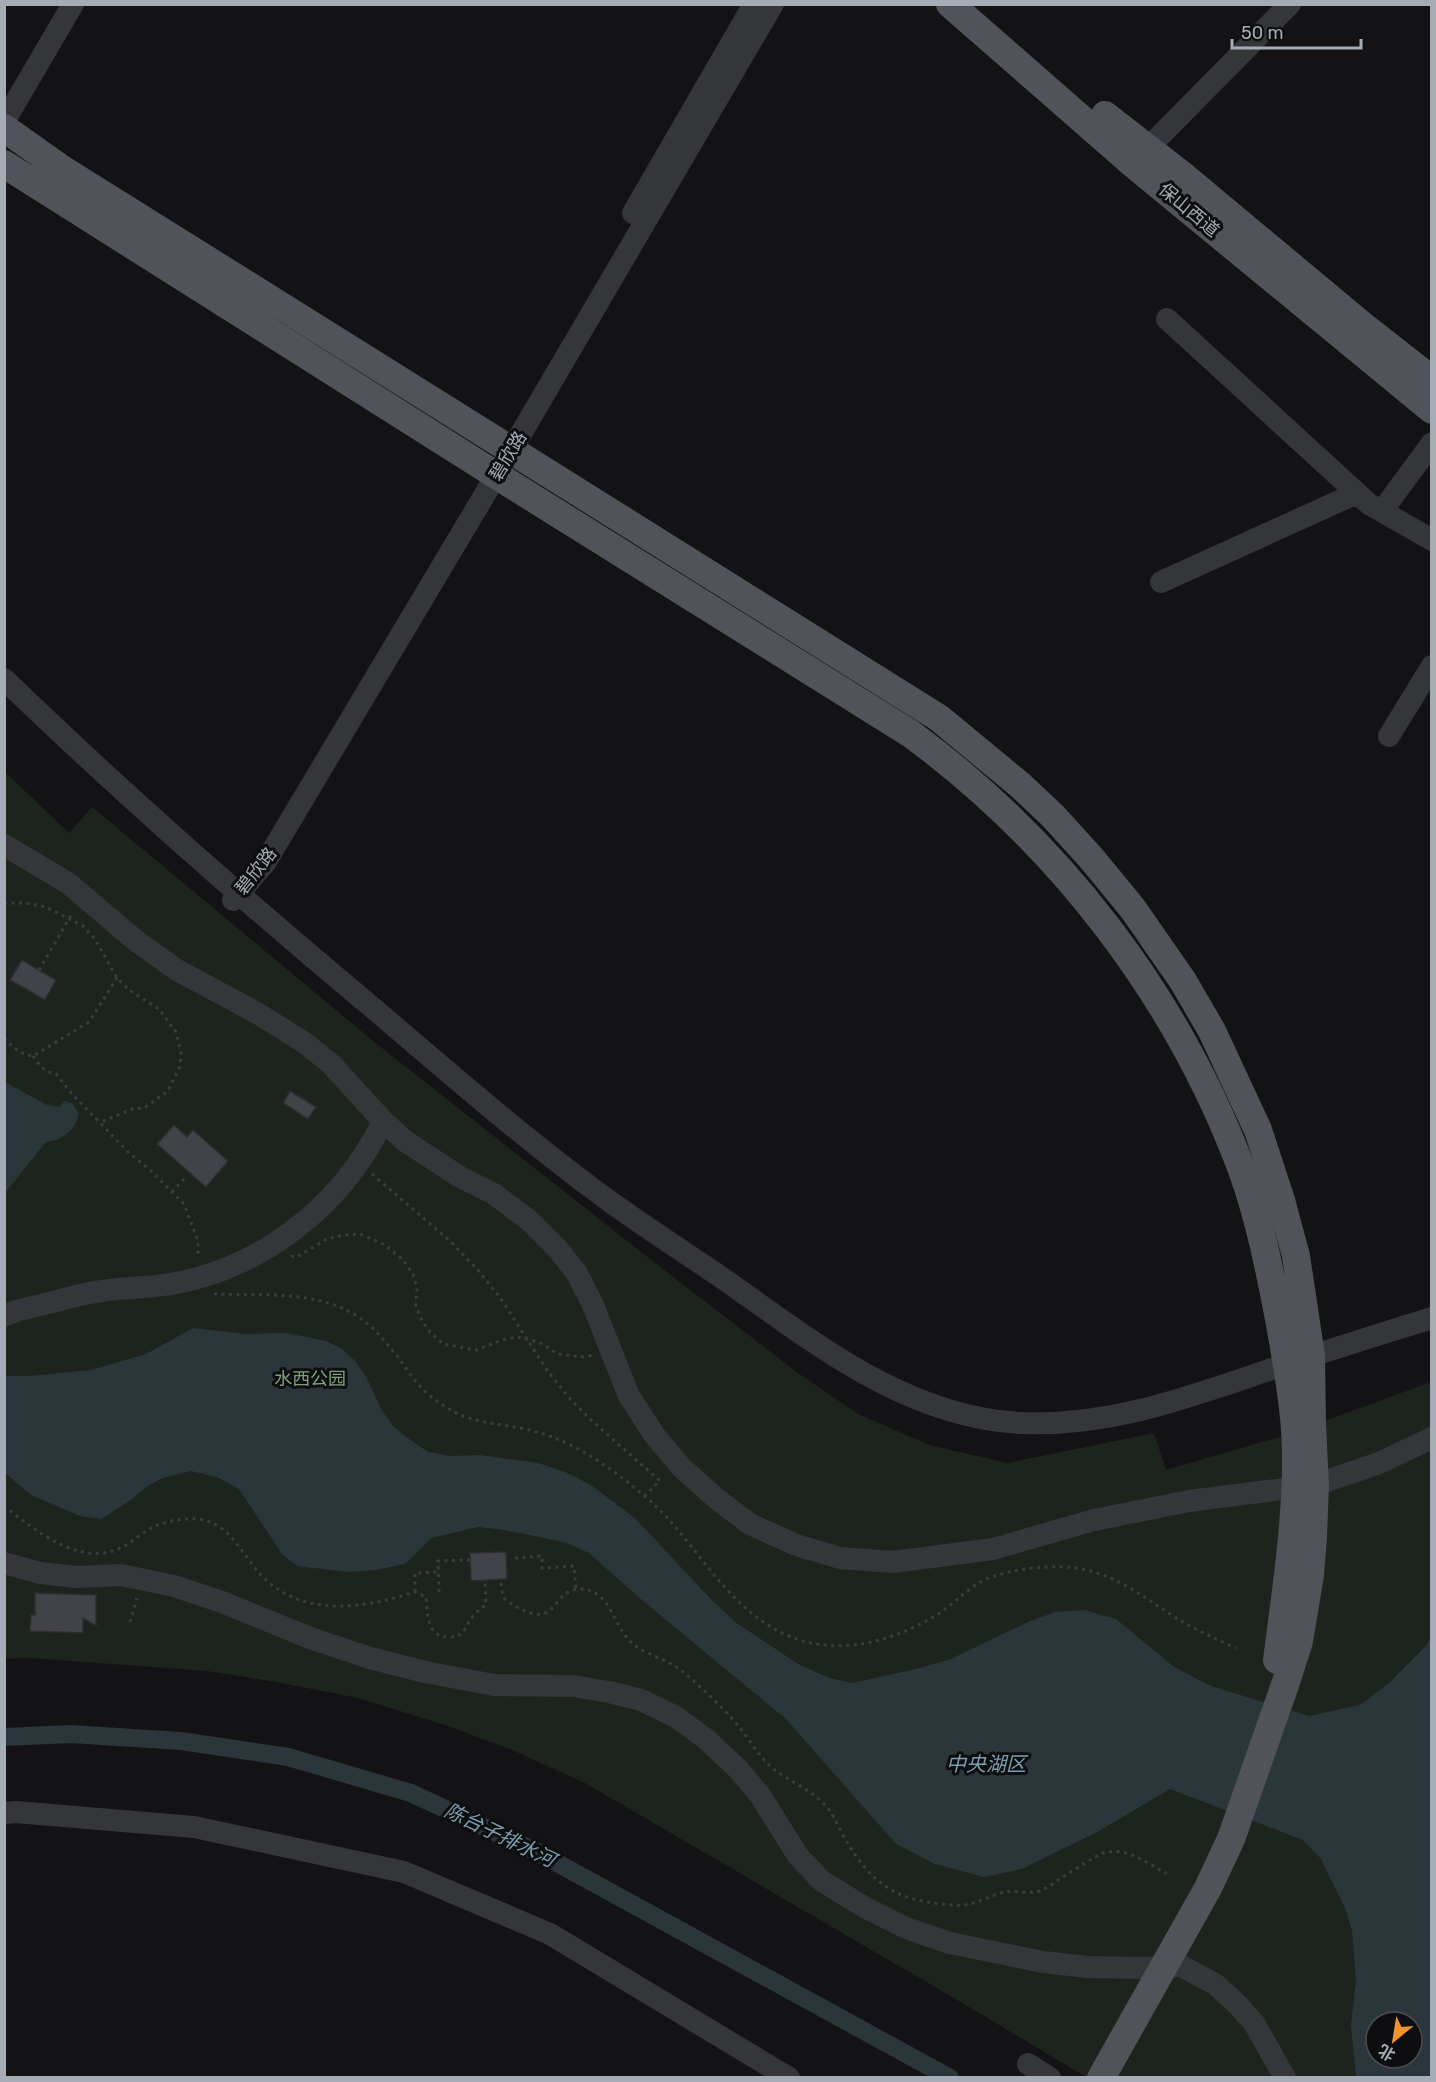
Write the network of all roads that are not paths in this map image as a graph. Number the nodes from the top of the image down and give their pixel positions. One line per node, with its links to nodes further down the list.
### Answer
1 (73, 4): 7 (street)
2 (754, 4): 15 (street, 碧欣路)
3 (774, 4): 15 (street, 碧欣路)
4 (950, 4): 9 (main road, 保山西道)
5 (980, 4): 9 (main road, 保山西道)
6 (1290, 4): 9 (street)
7 (4, 122)
8 (4, 128): 15 (main road)
9 (1140, 156): 12 (main road, 保山西道); 13 (main road, 保山西道)
10 (4, 164): 16 (main road)
11 (1167, 319): 17 (street)
12 (1431, 380)
13 (1431, 410)
14 (1431, 442): 18 (street)
15 (506, 446): 16 (street, 碧欣路); 31 (main road)
16 (490, 472): 26 (street, 碧欣路); 31 (main road)
17 (1358, 493): 18 (street); 20 (street)
18 (1382, 511): 19 (street)
19 (1431, 540)
20 (1161, 582)
21 (1431, 666): 24 (street)
22 (4, 679): 26 (street)
23 (4, 692): 26 (street)
24 (1389, 736)
25 (4, 845): 27 (street)
26 (232, 894): 31 (street)
27 (383, 1121): 28 (street); 33 (street)
28 (4, 1316)
29 (1431, 1318): 31 (street)
30 (1431, 1327): 31 (street)
31 (1299, 1365): 33 (main road)
32 (1431, 1438): 33 (street)
33 (1305, 1487): 36 (main road)
34 (4, 1563): 36 (street)
35 (4, 1813): 38 (street)
36 (1154, 1967): 40 (main road); 41 (main road); 42 (street)
37 (1028, 2064): 39 (street)
38 (789, 2078)
39 (1050, 2078)
40 (1086, 2078)
41 (1101, 2078)
42 (1286, 2078)

